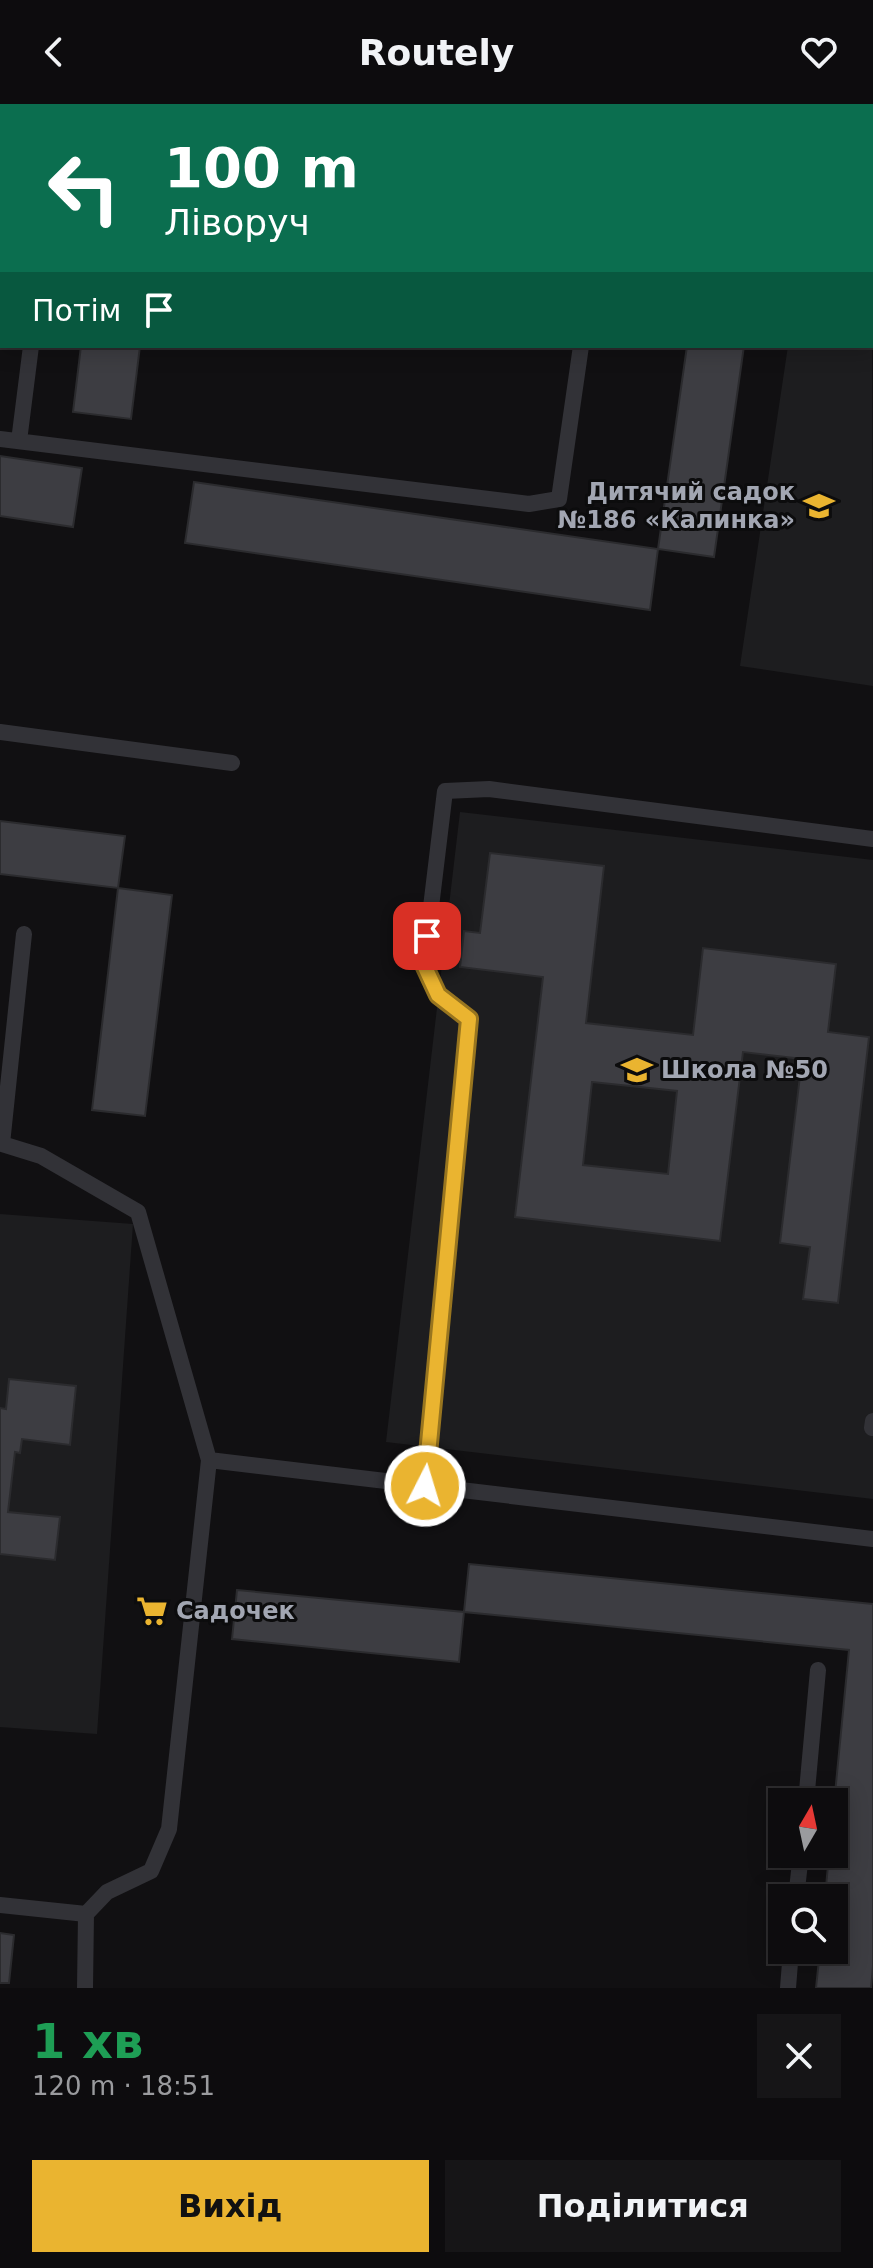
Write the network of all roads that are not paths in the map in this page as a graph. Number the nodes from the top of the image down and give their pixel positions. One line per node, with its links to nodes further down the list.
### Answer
1 (31, 348): 4 (lane)
2 (581, 348): 4 (lane)
3 (0, 439): 4 (lane)
4 (19, 441)
5 (0, 732): 6 (lane)
6 (232, 763)
7 (873, 839): 13 (lane)
8 (24, 934): 9 (lane)
9 (1, 1145): 12 (lane)
10 (873, 1421): 11 (lane)
11 (872, 1428)
12 (209, 1460): 13 (lane); 18 (lane)
13 (425, 1486): 14 (lane)
14 (873, 1539)
15 (818, 1670): 16 (lane)
16 (807, 1788)
17 (0, 1905): 18 (lane)
18 (86, 1914): 20 (lane)
19 (790, 1964): 21 (lane)
20 (85, 1988)
21 (788, 1988)

